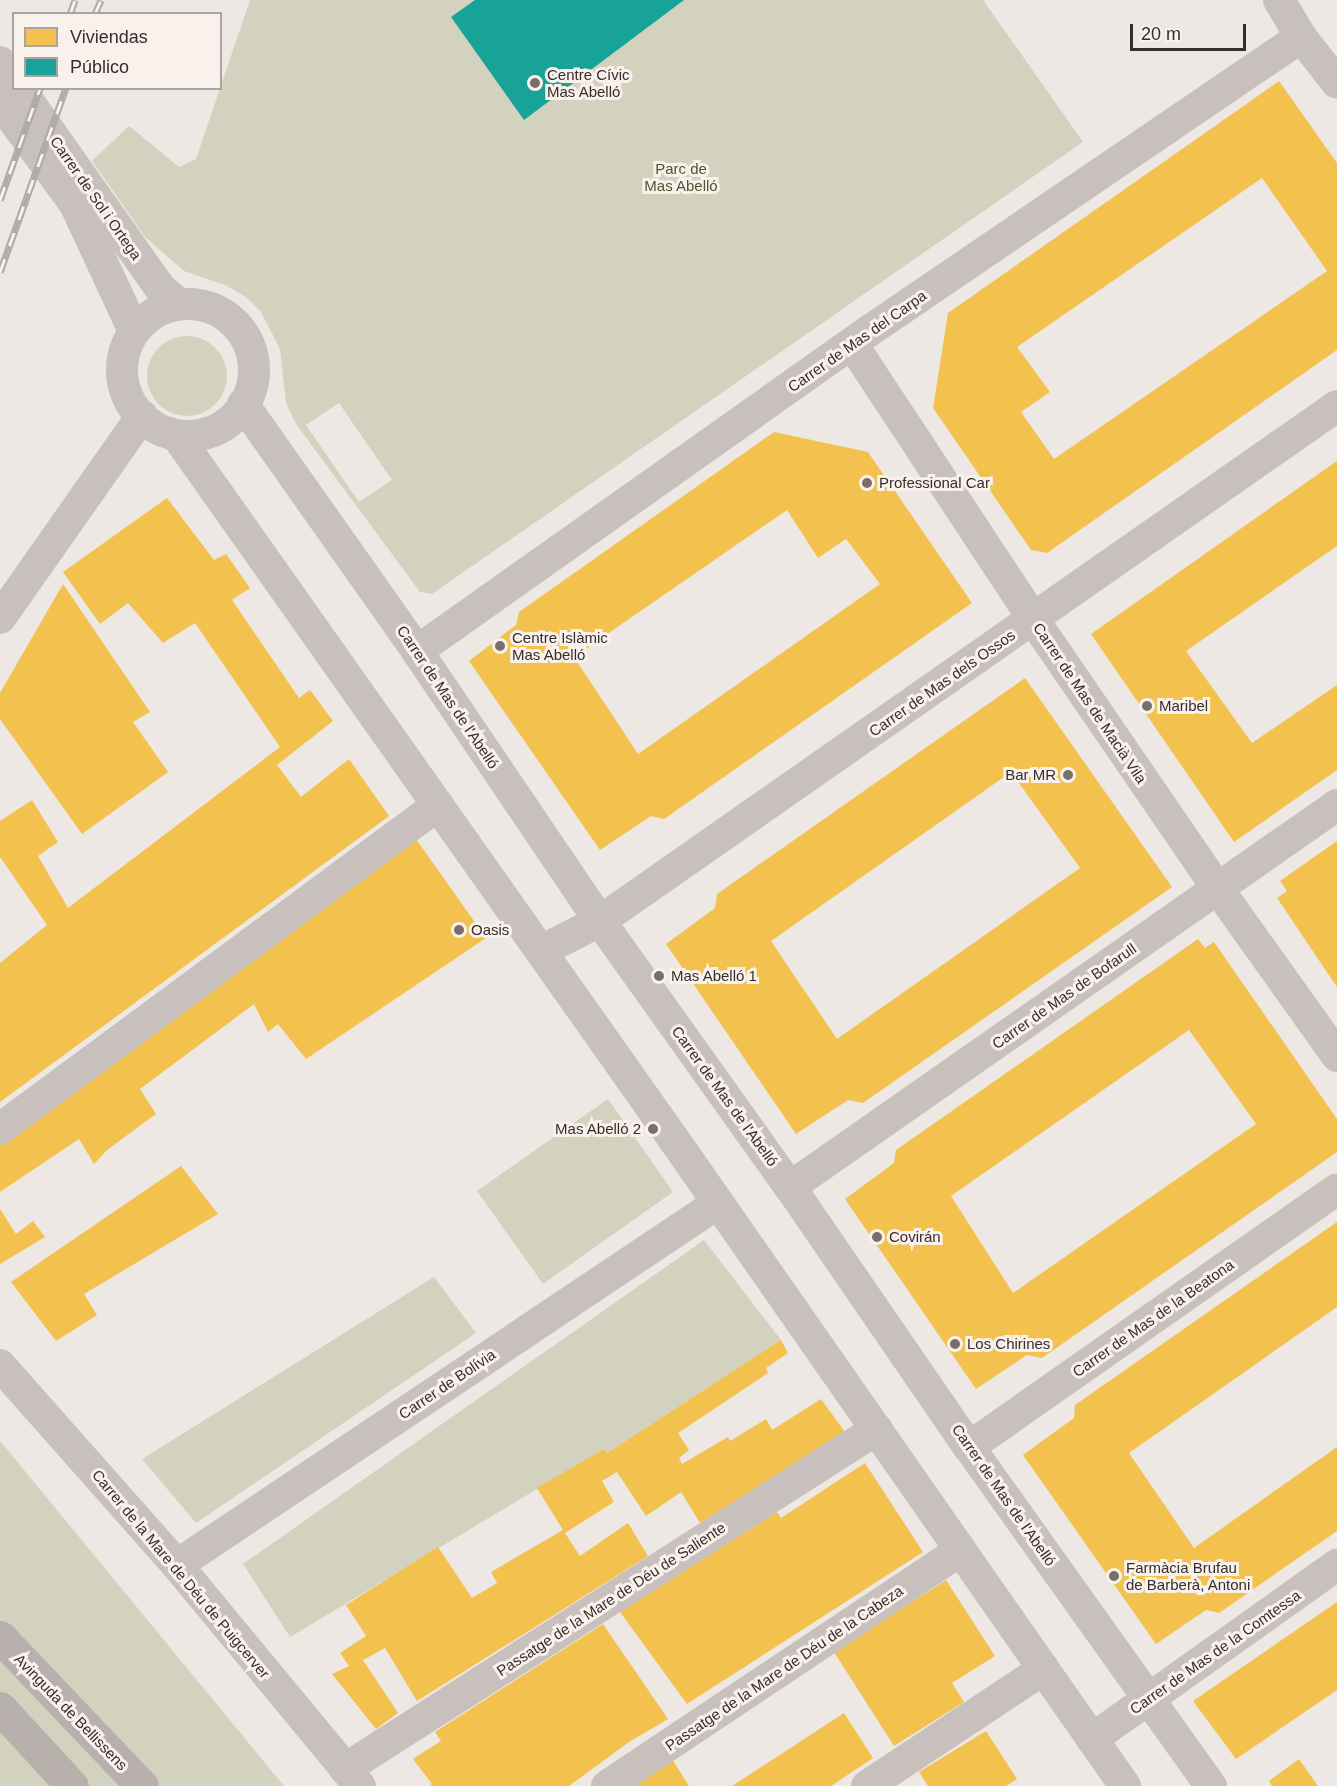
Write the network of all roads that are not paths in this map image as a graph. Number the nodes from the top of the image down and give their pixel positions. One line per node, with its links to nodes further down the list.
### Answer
1 (1279, 0): 2 (street)
2 (1301, 37): 5 (street); 10 (street, Carrer de Mas del Carpa)
3 (0, 62): 4 (street)
4 (12, 78)
5 (1337, 83)
6 (19, 90): 8 (street, Carrer de Sol i Ortega)
7 (0, 102): 9 (street, Carrer de Sol i Ortega)
8 (179, 304): 9 (street); 11 (street)
9 (134, 331): 13 (street)
10 (852, 344): 16 (street, Carrer de Mas de Macià Vila); 17 (street, Carrer de Mas del Carpa)
11 (243, 404): 14 (street); 17 (street, Carrer de Mas de l'Abelló)
12 (1337, 406): 16 (street, Carrer de Mas dels Ossos)
13 (142, 416): 14 (street); 15 (street)
14 (177, 436): 18 (street)
15 (0, 618)
16 (1033, 619): 20 (street, Carrer de Mas de Macià Vila); 21 (street, Carrer de Mas dels Ossos)
17 (417, 651): 21 (street, Carrer de Mas de l'Abelló)
18 (438, 805): 22 (street); 24 (street)
19 (1337, 805): 20 (street, Carrer de Mas de Bofarull)
20 (1218, 889): 23 (street, Carrer de Mas de Macià Vila); 25 (street, Carrer de Mas de Bofarull)
21 (600, 921): 22 (street, Carrer de Mas dels Ossos); 25 (street, Carrer de Mas de l'Abelló)
22 (541, 951): 27 (street)
23 (1337, 1056)
24 (0, 1129)
25 (790, 1187): 30 (street, Carrer de Mas de l'Abelló)
26 (1337, 1189): 30 (street, Carrer de Mas de la Beatona)
27 (718, 1203): 29 (street); 32 (street, Carrer de Bolívia)
28 (0, 1365): 32 (street, Carrer de la Mare de Déu de Puigcerver)
29 (877, 1430): 31 (street); 39 (street, Passatge de la Mare de Déu de Saliente)
30 (969, 1447): 36 (street, Carrer de Mas de l'Abelló)
31 (961, 1550): 35 (street); 42 (street, Passatge de la Mare de Déu de la Cabeza)
32 (177, 1565): 39 (street, Carrer de la Mare de Déu de Puigcerver)
33 (1337, 1565): 36 (street, Carrer de Mas de la Comtessa)
34 (0, 1637): 41 (main road, Avinguda de Bellissens)
35 (1044, 1669): 38 (street); 43 (street)
36 (1149, 1699): 38 (street, Carrer de Mas de la Comtessa); 45 (street, Carrer de Mas de l'Abelló)
37 (0, 1708): 40 (main road)
38 (1092, 1739): 44 (street)
39 (352, 1777)
40 (72, 1786)
41 (142, 1786)
42 (607, 1786)
43 (867, 1786)
44 (1125, 1786)
45 (1211, 1786)

